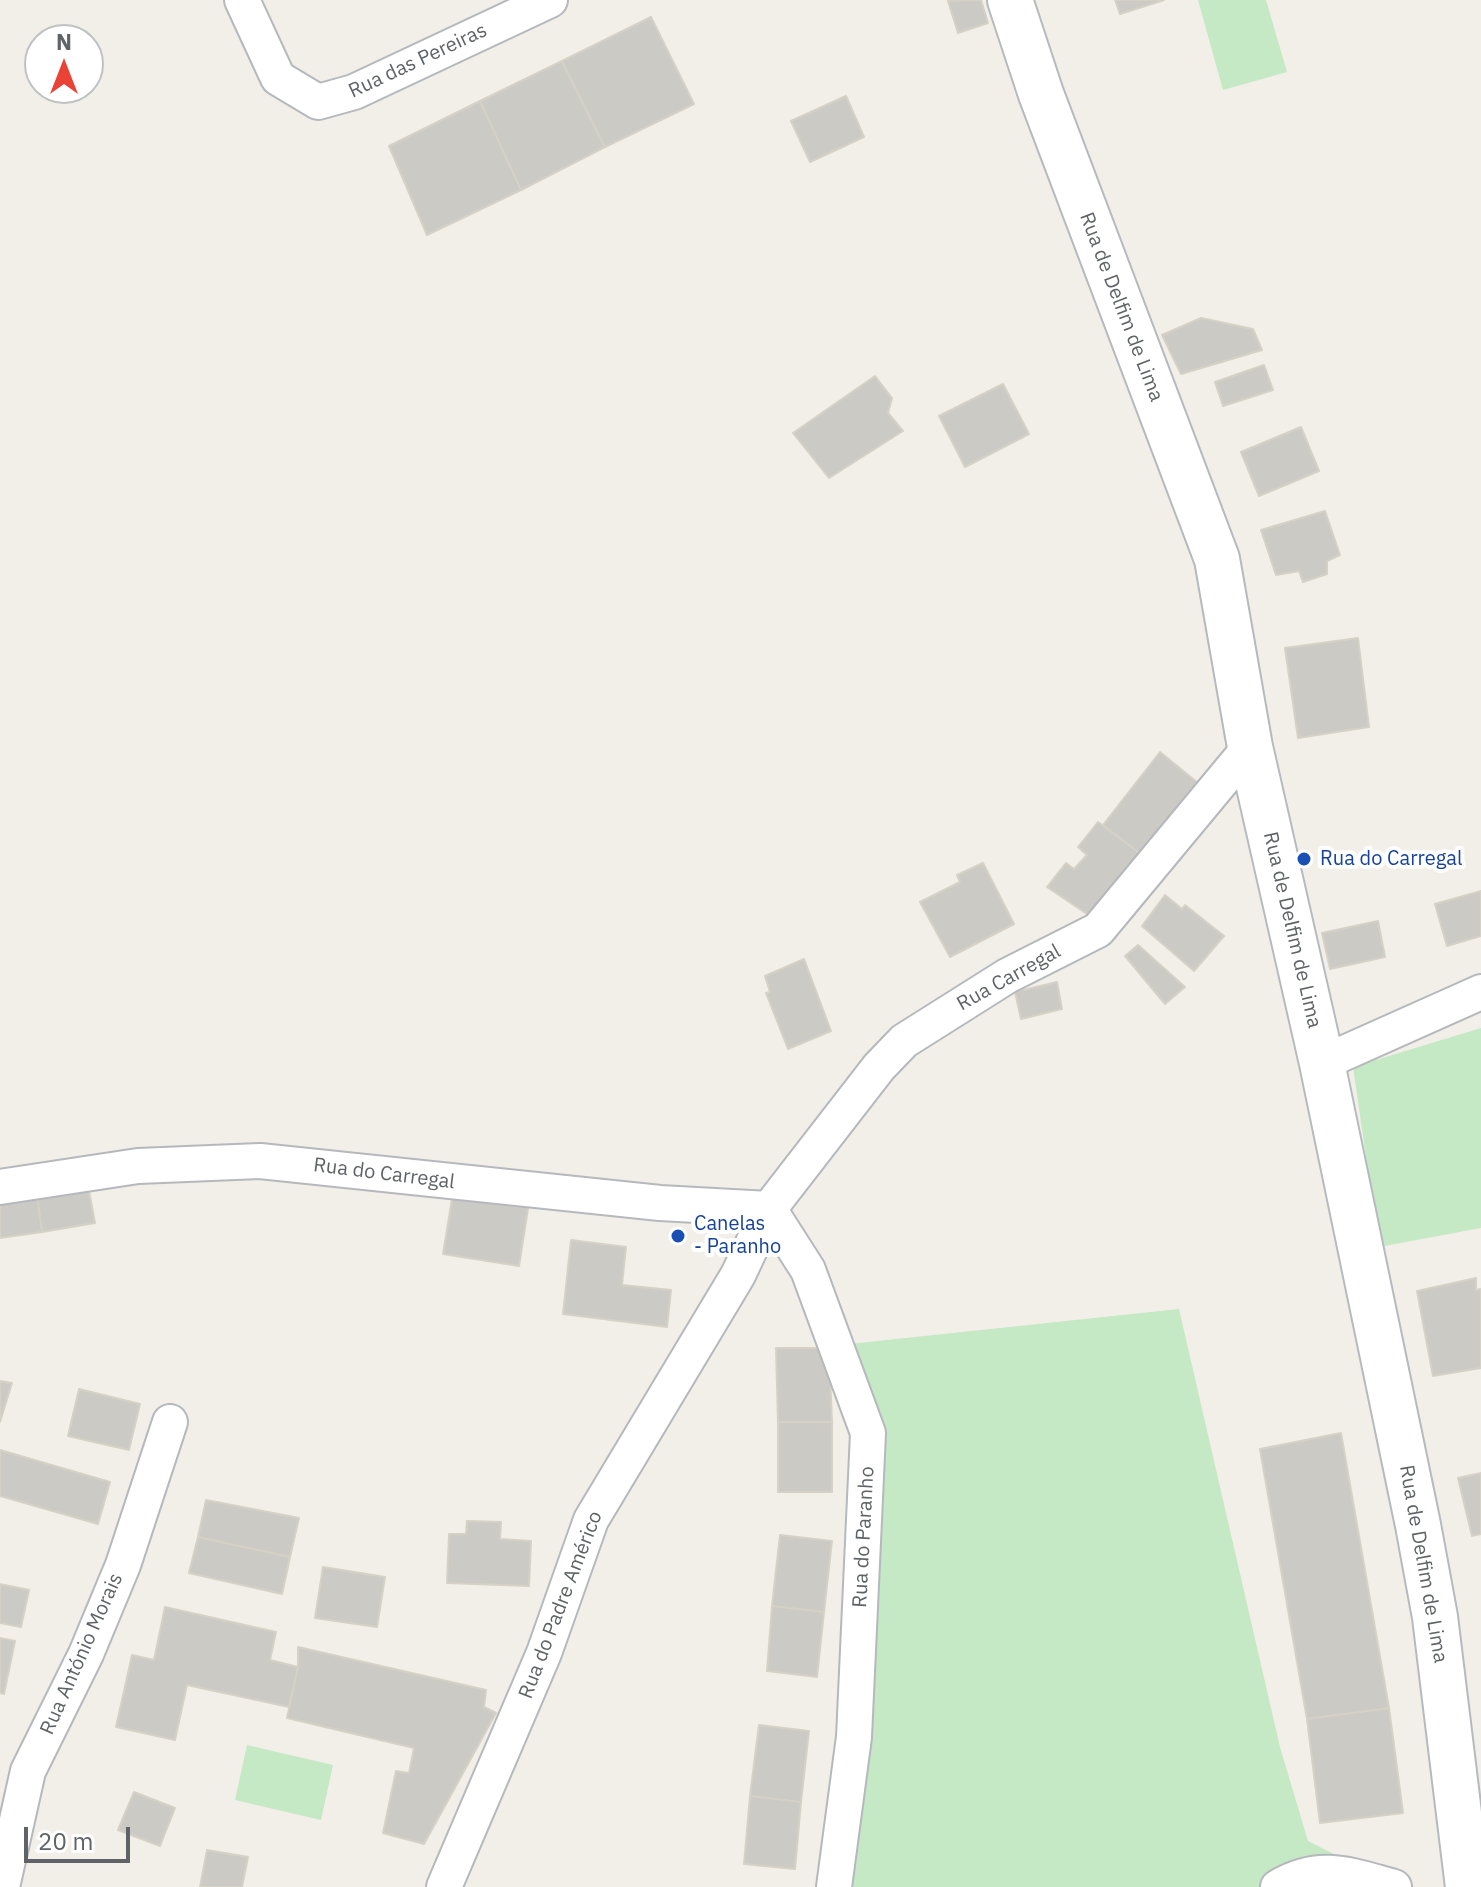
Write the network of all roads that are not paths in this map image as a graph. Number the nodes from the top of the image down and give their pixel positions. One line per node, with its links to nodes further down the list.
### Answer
1 (242, 0): 2 (street, Rua das Pereiras)
2 (550, 0)
3 (1010, 0): 4 (main road, Rua de Delfim de Lima)
4 (1250, 747): 6 (main road, Rua de Delfim de Lima); 8 (street, Rua Carregal)
5 (1481, 992): 6 (street)
6 (1322, 1063): 15 (main road, Rua de Delfim de Lima)
7 (0, 1187): 8 (street, Rua do Carregal)
8 (769, 1209): 11 (street, Rua do Padre Américo); 12 (street, Rua do Paranho)
9 (170, 1422): 10 (street, Rua António Morais)
10 (2, 1887)
11 (444, 1887)
12 (834, 1887)
13 (1278, 1887): 14 (street)
14 (1394, 1887)
15 (1468, 1887)

